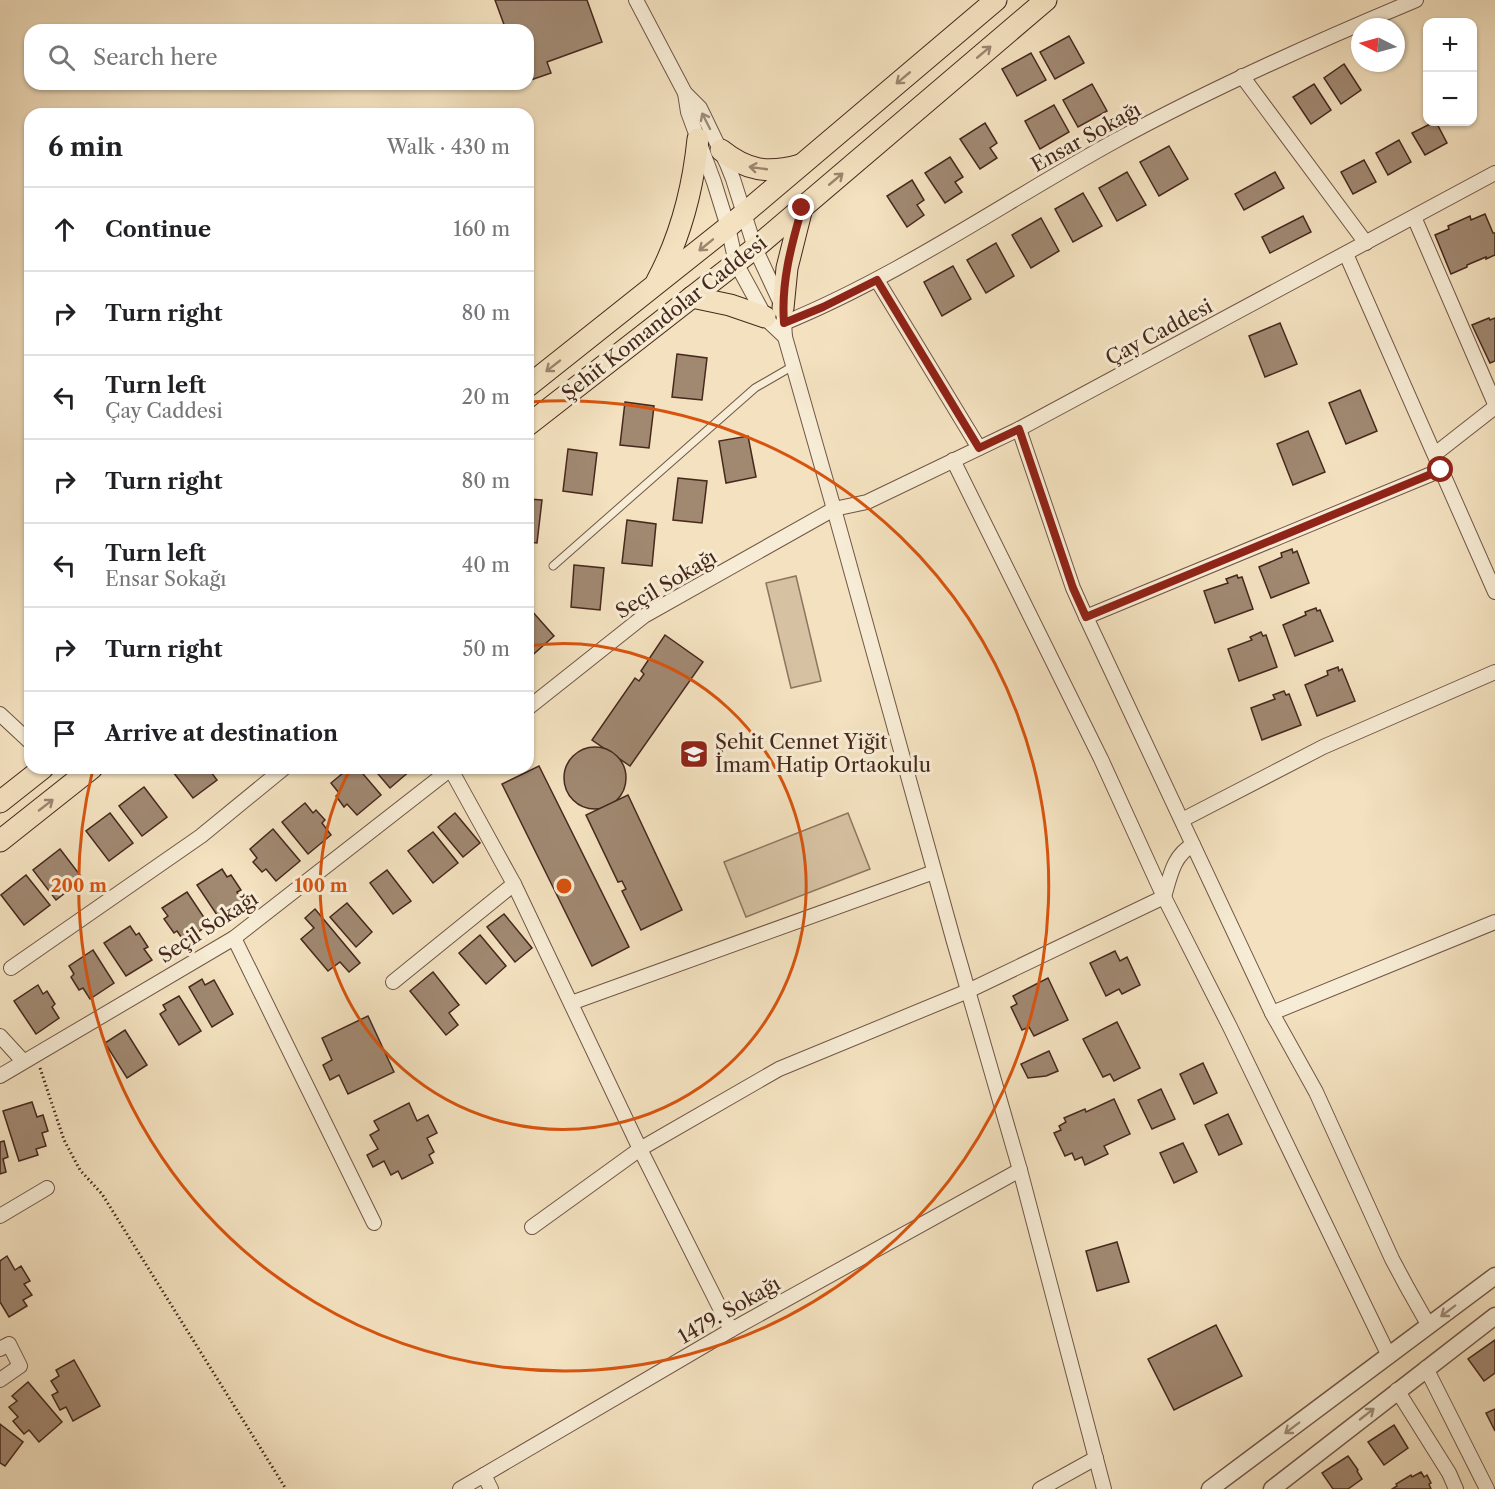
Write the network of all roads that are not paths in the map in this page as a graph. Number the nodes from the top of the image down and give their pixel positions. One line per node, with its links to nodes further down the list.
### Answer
1 (636, 0): 6 (street)
2 (996, 0): 9 (main road, Şehit Komandolar Caddesi, one-way to 9)
3 (1046, 0): 11 (main road, Şehit Komandolar Caddesi, one-way to 3)
4 (1416, 0): 5 (street, Ensar Sokağı)
5 (1242, 75): 14 (street); 18 (street, Ensar Sokağı)
6 (685, 93): 7 (street); 8 (street, one-way to 6)
7 (698, 139): 13 (street); 19 (main road)
8 (720, 150): 9 (main road, one-way to 8); 13 (street)
9 (801, 165): 13 (main road, Şehit Komandolar Caddesi)
10 (1495, 173): 12 (street, Çay Caddesi)
11 (802, 208): 15 (main road, Şehit Komandolar Caddesi); 21 (main road)
12 (1414, 217): 14 (street, Çay Caddesi); 25 (street)
13 (736, 220): 15 (street); 17 (street); 19 (main road, Şehit Komandolar Caddesi, one-way to 19)
14 (1366, 243): 16 (street, Çay Caddesi)
15 (755, 248): 17 (main road, Şehit Komandolar Caddesi); 21 (street)
16 (1346, 254): 27 (street, Çay Caddesi); 29 (street)
17 (736, 263): 20 (main road, Şehit Komandolar Caddesi); 21 (street)
18 (877, 280): 21 (street, Ensar Sokağı); 28 (street)
19 (654, 287): 24 (main road, Şehit Komandolar Caddesi, one-way to 24)
20 (692, 297): 21 (main road); 26 (main road, Şehit Komandolar Caddesi)
21 (777, 316): 22 (street); 22 (street)
22 (784, 337): 23 (street)
23 (793, 366): 32 (street); 33 (lane)
24 (534, 381)
25 (1495, 406): 29 (street)
26 (534, 420)
27 (1019, 429): 28 (street, Çay Caddesi); 35 (street)
28 (979, 448): 30 (street, Çay Caddesi)
29 (1435, 454): 31 (street)
30 (953, 460): 32 (street, Çay Caddesi); 51 (street)
31 (1441, 470): 34 (street); 35 (street)
32 (834, 509): 37 (street, Seçil Sokağı); 49 (street)
33 (553, 566)
34 (1495, 592)
35 (1086, 617): 46 (street)
36 (1495, 672): 46 (street)
37 (534, 703)
38 (0, 714): 39 (street)
39 (24, 736)
40 (35, 774): 45 (main road)
41 (84, 774): 47 (main road, one-way to 41)
42 (277, 774): 54 (street)
43 (443, 774): 53 (street, Seçil Sokağı)
44 (454, 774): 50 (street)
45 (0, 802)
46 (1182, 820): 48 (street)
47 (0, 841)
48 (1193, 845): 51 (street); 58 (street)
49 (934, 872): 56 (street); 57 (street)
50 (514, 884): 55 (street); 57 (street)
51 (1164, 897): 56 (street); 73 (street)
52 (1495, 922): 58 (street)
53 (234, 938): 60 (street, Seçil Sokağı); 66 (street)
54 (11, 968)
55 (393, 982)
56 (968, 991): 62 (street); 63 (street)
57 (571, 1003): 62 (street)
58 (1272, 1013): 70 (street)
59 (0, 1036): 60 (street)
60 (29, 1058): 61 (street, Seçil Sokağı)
61 (0, 1076)
62 (640, 1149): 67 (street); 71 (street)
63 (1020, 1170): 71 (street, 1479. Sokağı); 77 (street)
64 (47, 1188): 65 (street)
65 (0, 1216)
66 (374, 1223)
67 (532, 1227)
68 (1495, 1276): 70 (street, one-way to 70)
69 (1495, 1316): 74 (street)
70 (1429, 1326): 73 (street)
71 (731, 1330): 78 (street, 1479. Sokağı)
72 (0, 1349): 75 (street)
73 (1389, 1356): 83 (street, one-way to 83)
74 (1426, 1368): 76 (street); 86 (street)
75 (0, 1380)
76 (1397, 1390): 84 (street, one-way to 76); 85 (street)
77 (1096, 1458): 81 (street); 82 (street)
78 (484, 1475): 79 (street, 1479. Sokağı); 80 (street)
79 (460, 1489)
80 (491, 1489)
81 (1040, 1489)
82 (1104, 1489)
83 (1210, 1489)
84 (1272, 1489)
85 (1456, 1489)
86 (1487, 1489)

